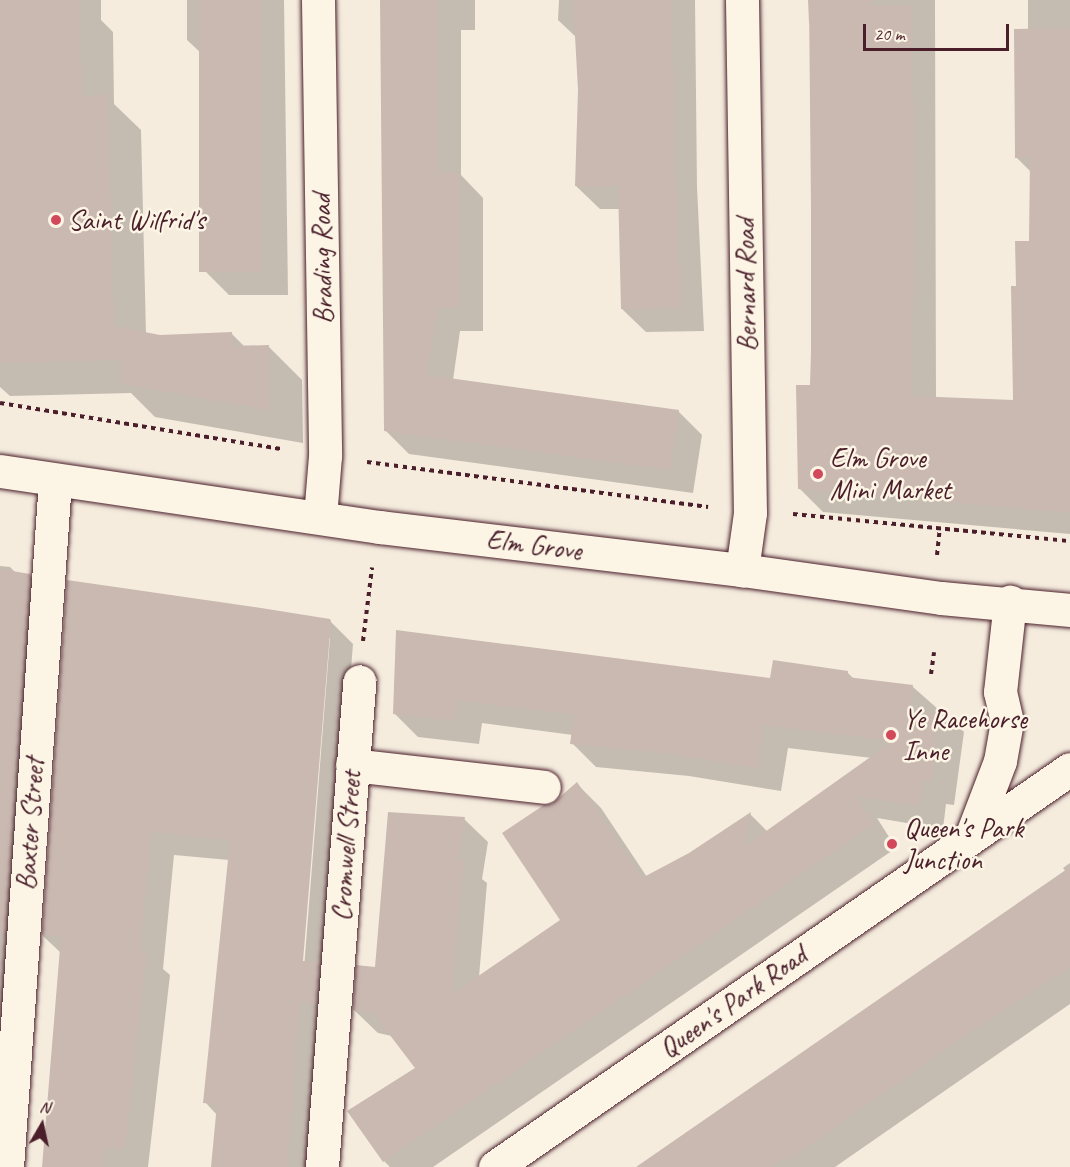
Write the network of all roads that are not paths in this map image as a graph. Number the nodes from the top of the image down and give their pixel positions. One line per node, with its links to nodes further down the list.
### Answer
1 (318, 0): 5 (street, Brading Road)
2 (742, 0): 6 (street, Bernard Road)
3 (0, 471): 4 (street, Elm Grove)
4 (55, 480): 5 (street, Elm Grove); 14 (street, Baxter Street)
5 (320, 518): 6 (street, Elm Grove)
6 (742, 570): 7 (street, Elm Grove)
7 (1010, 602): 8 (street, Elm Grove); 13 (street)
8 (1070, 610)
9 (359, 681): 10 (street, Cromwell Street)
10 (352, 765): 12 (street); 15 (street, Cromwell Street)
11 (1070, 769): 13 (street, Queen's Park Road)
12 (544, 787)
13 (971, 837): 16 (street, Queen's Park Road)
14 (8, 1167)
15 (322, 1167)
16 (495, 1167)

